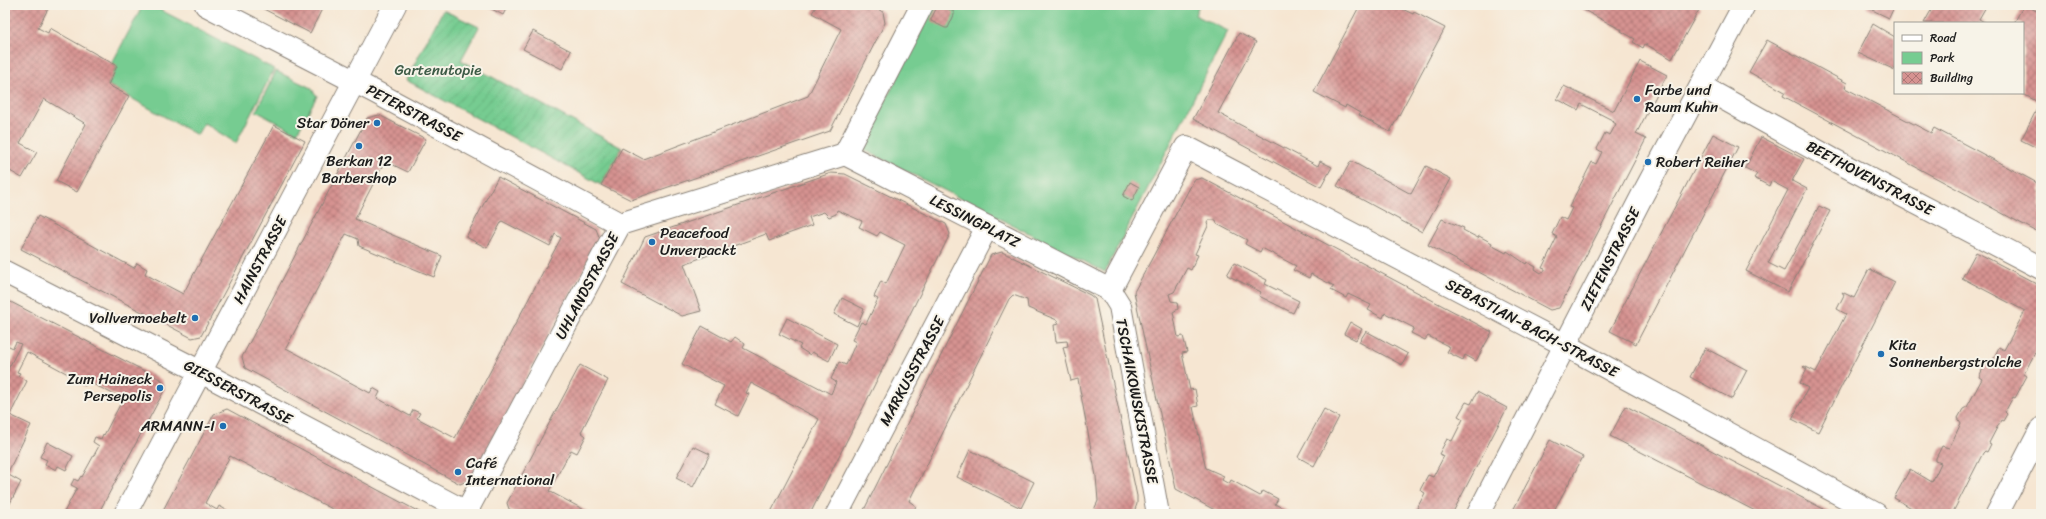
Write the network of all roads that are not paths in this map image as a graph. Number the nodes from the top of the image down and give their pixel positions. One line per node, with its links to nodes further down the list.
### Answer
1 (206, 5): 5 (street, PETERSTRASSE)
2 (395, 5): 5 (street, HAINSTRASSE)
3 (922, 5): 7 (street)
4 (1744, 5): 6 (street, ZIETENSTRASSE)
5 (354, 81): 8 (street, PETERSTRASSE); 14 (street, HAINSTRASSE)
6 (1701, 86): 10 (street, BEETHOVENSTRASSE); 13 (street, ZIETENSTRASSE)
7 (845, 154): 8 (street, UHLANDSTRASSE); 9 (street, LESSINGPLATZ)
8 (620, 224): 16 (street, UHLANDSTRASSE)
9 (987, 227): 12 (street, LESSINGPLATZ); 18 (street, MARKUSSTRASSE)
10 (2041, 268)
11 (5, 272): 14 (street, GIESSERSTRASSE)
12 (1110, 290): 13 (street, SEBASTIAN-BACH-STRASSE); 19 (street, TSCHAIKOWSKISTRASSE)
13 (1565, 345): 20 (street, ZIETENSTRASSE); 21 (street, SEBASTIAN-BACH-STRASSE)
14 (201, 372): 16 (street, GIESSERSTRASSE); 17 (street, HAINSTRASSE)
15 (2041, 429): 22 (street)
16 (467, 513)
17 (125, 514)
18 (837, 514)
19 (1158, 514)
20 (1478, 514)
21 (1876, 514)
22 (1997, 514)

